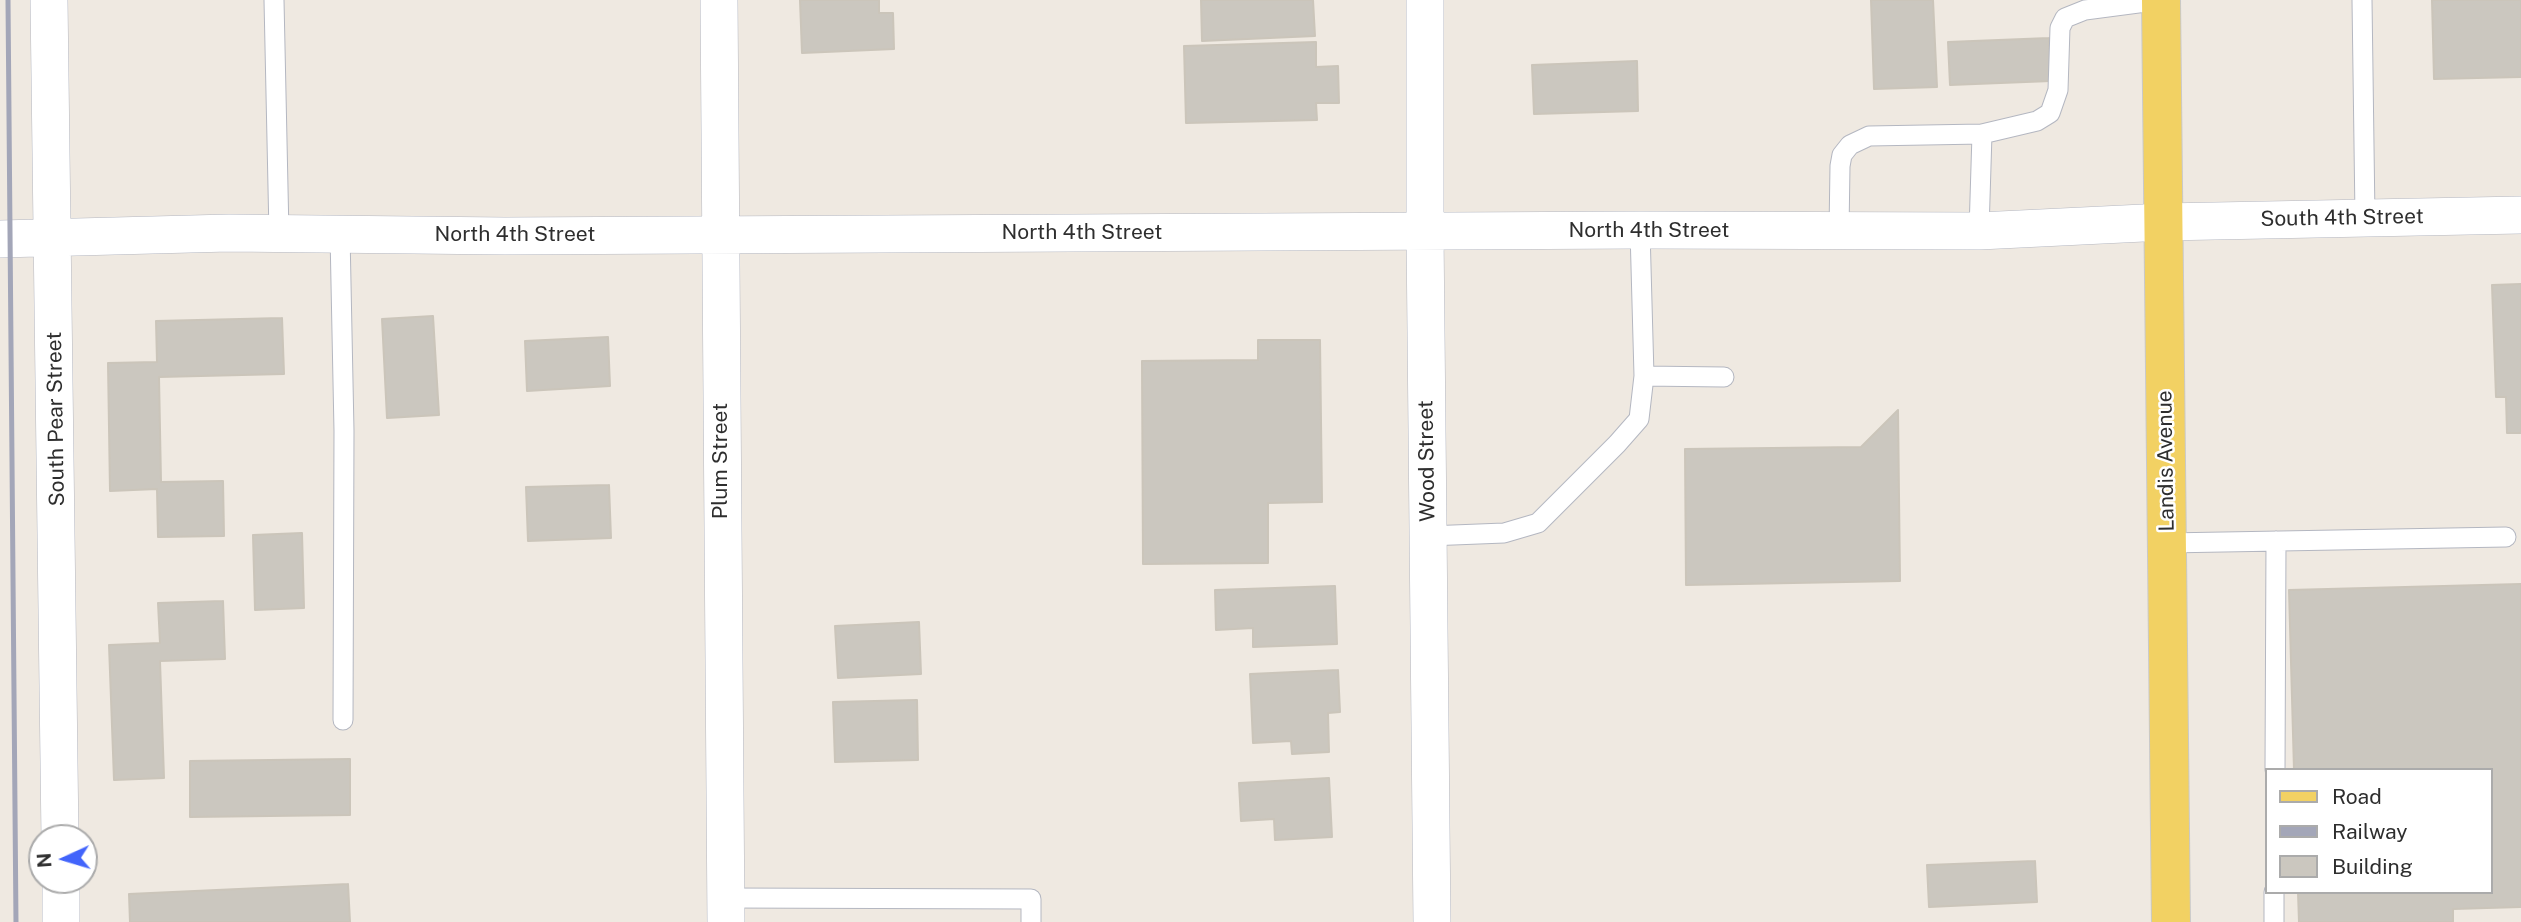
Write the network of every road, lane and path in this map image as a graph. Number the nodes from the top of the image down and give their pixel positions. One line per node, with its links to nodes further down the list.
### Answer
1 (49, 0): 18 (street, South Pear Street)
2 (274, 0): 15 (lane)
3 (719, 0): 17 (street, Plum Street)
4 (1425, 0): 14 (street, Wood Street)
5 (2161, 0): 7 (lane); 10 (main road, Landis Avenue)
6 (2362, 0): 9 (lane)
7 (1982, 134): 12 (lane); 13 (lane)
8 (2521, 215): 9 (street, South 4th Street)
9 (2365, 217): 10 (street, South 4th Street)
10 (2164, 222): 13 (street, North 4th Street); 25 (main road, Landis Avenue)
11 (1640, 230): 12 (street, North 4th Street); 14 (street, North 4th Street); 20 (lane)
12 (1839, 231): 13 (street, North 4th Street)
13 (1979, 231)
14 (1425, 233): 17 (street, North 4th Street); 22 (street, Wood Street)
15 (279, 234): 16 (street, North 4th Street); 18 (street, North 4th Street)
16 (340, 234): 17 (street, North 4th Street); 26 (lane)
17 (720, 234): 31 (street, Plum Street)
18 (52, 237): 19 (street, North 4th Street); 28 (street, South Pear Street)
19 (0, 239)
20 (1644, 376): 21 (lane); 22 (lane)
21 (1724, 377)
22 (1428, 536): 34 (street, Wood Street)
23 (2506, 537): 24 (lane)
24 (2276, 541): 25 (lane); 27 (lane)
25 (2167, 544): 35 (main road, Landis Avenue)
26 (343, 720)
27 (2275, 768)
28 (60, 824)
29 (61, 894): 32 (street)
30 (2274, 894): 36 (lane)
31 (726, 910): 33 (lane)
32 (61, 922)
33 (1031, 922)
34 (1432, 922)
35 (2171, 922)
36 (2274, 922)

